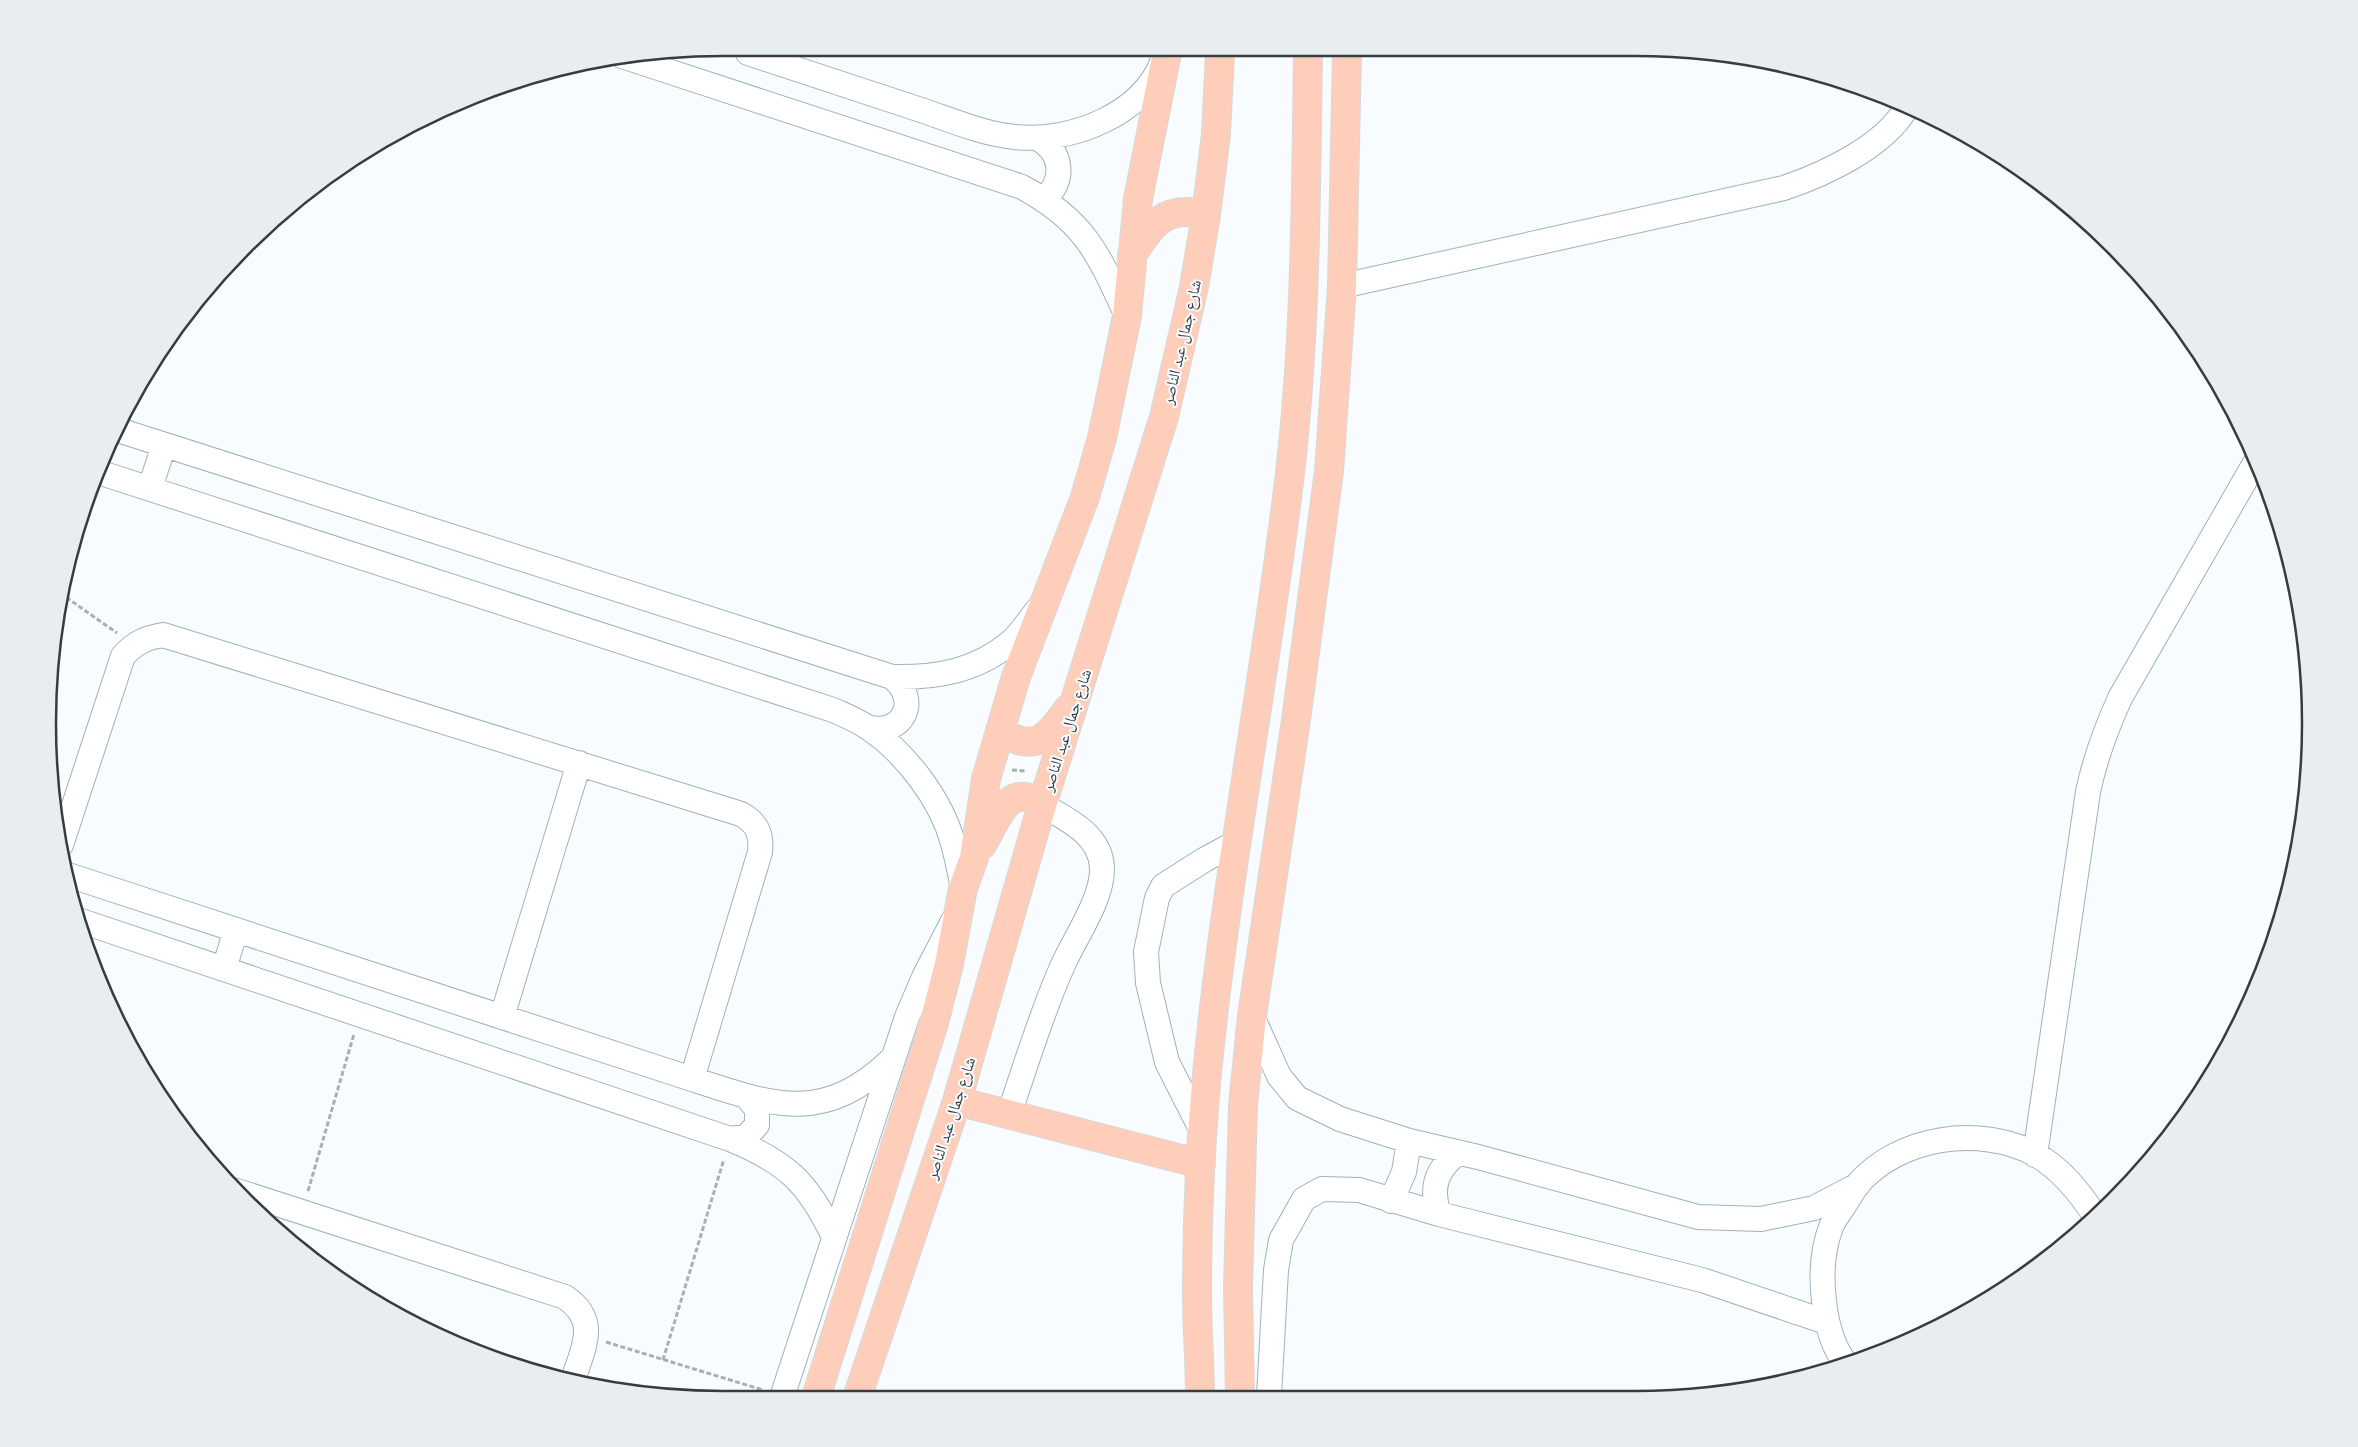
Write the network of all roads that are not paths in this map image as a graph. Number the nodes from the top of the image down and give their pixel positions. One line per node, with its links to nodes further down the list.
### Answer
1 (757, 56): 10 (street)
2 (1165, 56): 10 (street)
3 (1165, 56): 13 (main road)
4 (1220, 56): 12 (main road, شارع جمال عبد الناصر)
5 (1308, 56): 16 (main road)
6 (1347, 56): 14 (main road)
7 (656, 60): 8 (street)
8 (678, 63): 11 (street)
9 (1902, 112): 14 (street)
10 (1037, 138): 11 (street)
11 (1045, 199): 15 (street)
12 (1206, 216): 13 (main road); 25 (main road, شارع جمال عبد الناصر)
13 (1131, 257): 15 (main road)
14 (1342, 286): 17 (main road)
15 (1127, 316): 23 (main road)
16 (1299, 380): 17 (main road); 31 (main road)
17 (1337, 382): 38 (main road)
18 (123, 432): 19 (street)
19 (164, 445): 22 (street); 24 (street)
20 (2251, 469): 49 (street)
21 (105, 474): 22 (street)
22 (150, 488): 26 (street)
23 (1046, 600): 24 (street); 27 (main road)
24 (892, 677): 26 (street)
25 (1077, 697): 27 (main road); 29 (main road, شارع جمال عبد الناصر)
26 (867, 727): 34 (street)
27 (1000, 731): 32 (main road)
28 (579, 763): 30 (street); 39 (street); 41 (street)
29 (1042, 804): 32 (main road); 43 (main road, شارع جمال عبد الناصر); 44 (street)
30 (65, 831)
31 (1237, 842): 45 (main road); 45 (street)
32 (974, 858): 34 (main road)
33 (75, 877): 36 (street)
34 (962, 896): 40 (street); 61 (main road)
35 (87, 923): 37 (street)
36 (236, 930): 37 (street); 39 (street)
37 (224, 969): 46 (street)
38 (1252, 1016): 47 (street); 64 (main road)
39 (502, 1017): 41 (street)
40 (893, 1058): 42 (street); 56 (street)
41 (692, 1079): 42 (street)
42 (747, 1097): 46 (street)
43 (957, 1101): 44 (main road); 62 (main road, شارع جمال عبد الناصر)
44 (1009, 1114): 50 (main road)
45 (1203, 1133): 50 (main road)
46 (730, 1139): 56 (street)
47 (1409, 1141): 48 (street); 53 (street)
48 (1458, 1153): 51 (street); 55 (street)
49 (2035, 1155): 51 (street); 54 (street)
50 (1201, 1164): 63 (main road)
51 (1858, 1185): 57 (street)
52 (253, 1196): 59 (street)
53 (1391, 1200): 55 (street); 65 (street)
54 (2091, 1209)
55 (1439, 1214): 57 (street)
56 (834, 1237): 60 (street)
57 (1826, 1322): 58 (street)
58 (1843, 1357)
59 (575, 1374)
60 (776, 1391)
61 (818, 1391)
62 (859, 1391)
63 (1200, 1391)
64 (1240, 1391)
65 (1269, 1391)

